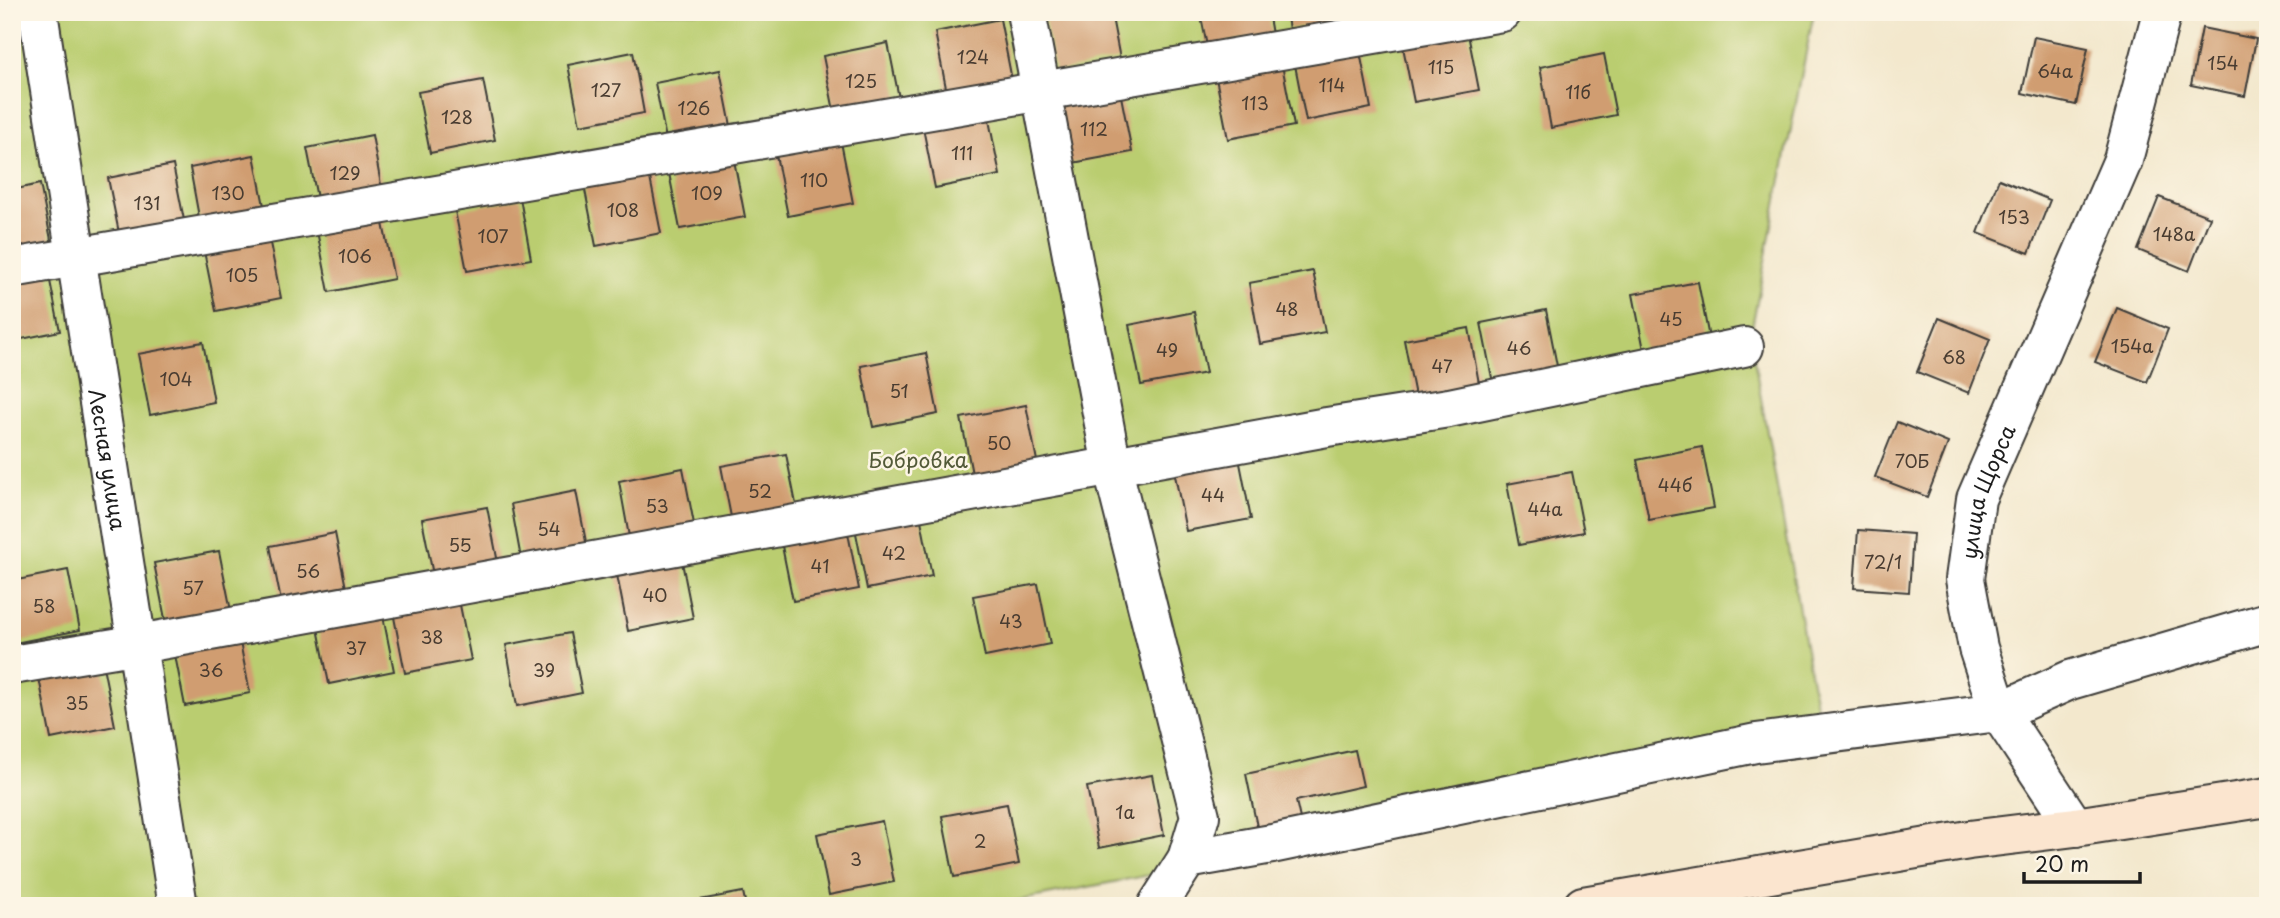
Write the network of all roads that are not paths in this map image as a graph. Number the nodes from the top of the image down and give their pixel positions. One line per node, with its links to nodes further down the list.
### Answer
1 (37, 12): 6 (street, Лесная улица)
2 (1026, 12): 5 (street)
3 (1503, 12): 5 (street)
4 (2162, 12): 13 (street, улица Щорса)
5 (1040, 90): 6 (street); 9 (street)
6 (75, 257): 7 (street); 11 (street, Лесная улица)
7 (12, 268)
8 (1744, 347): 9 (street)
9 (1112, 466): 11 (street); 16 (street)
10 (2268, 622): 13 (street)
11 (139, 644): 12 (street); 17 (street, Лесная улица)
12 (12, 665)
13 (1999, 712): 15 (street, улица Щорса); 16 (street)
14 (2268, 797): 15 (street)
15 (2075, 827): 19 (street)
16 (1187, 859): 18 (street)
17 (178, 906)
18 (1157, 906)
19 (1583, 906)

